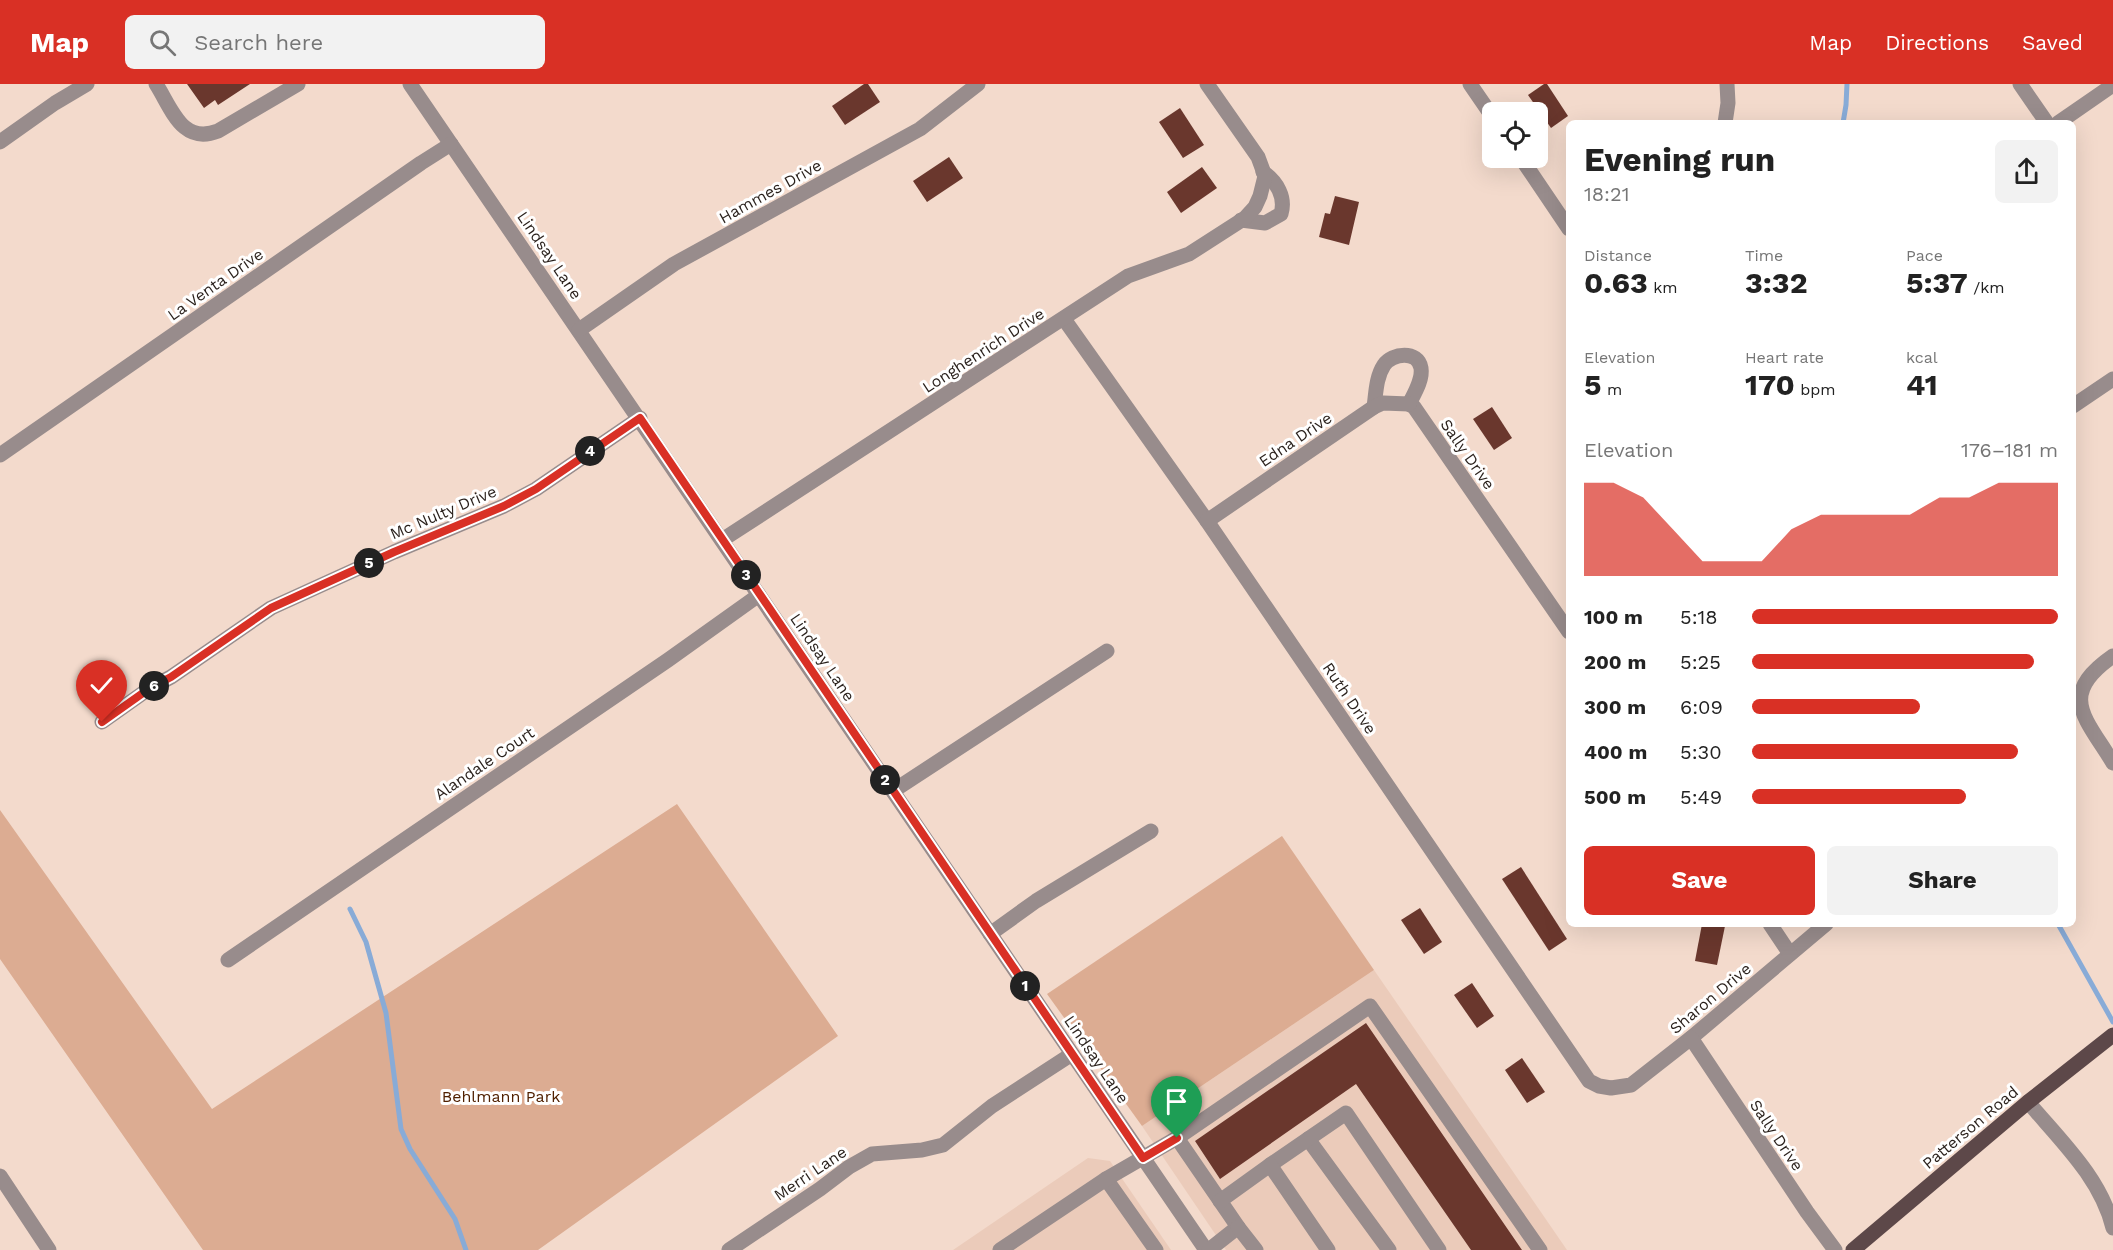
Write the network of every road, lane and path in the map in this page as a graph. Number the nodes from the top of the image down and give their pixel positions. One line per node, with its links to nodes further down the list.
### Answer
1 (87, 84): 15 (street)
2 (156, 84): 3 (street)
3 (298, 84)
4 (410, 84): 16 (street, Lindsay Lane)
5 (978, 84): 22 (street, Hammes Drive)
6 (1207, 84): 18 (street)
7 (1470, 84): 11 (street)
8 (1727, 84): 12 (street)
9 (2020, 84): 13 (street)
10 (2113, 86): 14 (street)
11 (1482, 102)
12 (1725, 120)
13 (2045, 120)
14 (2062, 120)
15 (0, 142)
16 (452, 144): 22 (street, Lindsay Lane); 28 (street, La Venta Drive)
17 (1528, 168): 20 (street)
18 (1263, 172): 19 (street, Longhenrich Drive); 19 (street)
19 (1242, 220): 21 (street, Longhenrich Drive)
20 (1566, 225)
21 (1064, 319): 29 (street, Ruth Drive); 30 (street, Longhenrich Drive)
22 (579, 330): 27 (street, Lindsay Lane)
23 (2113, 380): 25 (street)
24 (1409, 404): 26 (street, Edna Drive); 26 (street); 32 (street, Sally Drive)
25 (2076, 404)
26 (1374, 407): 29 (street, Edna Drive)
27 (640, 418): 30 (street, Lindsay Lane); 35 (street, Mc Nulty Drive)
28 (0, 455)
29 (1207, 521): 47 (street, Ruth Drive)
30 (722, 540): 31 (street, Lindsay Lane)
31 (759, 595): 37 (street, Lindsay Lane); 43 (street, Alandale Court)
32 (1566, 628)
33 (1107, 651): 37 (street)
34 (2113, 656): 36 (street)
35 (102, 722)
36 (2113, 763)
37 (893, 791): 41 (street, Lindsay Lane)
38 (1151, 831): 41 (street)
39 (1772, 927): 42 (street)
40 (1822, 927): 42 (street, Sharon Drive)
41 (990, 934): 46 (street, Lindsay Lane)
42 (1790, 954): 45 (street, Sharon Drive)
43 (228, 960)
44 (2110, 1037): 48 (main road, Patterson Road)
45 (1691, 1038): 47 (street, Sharon Drive); 68 (street, Sally Drive)
46 (1072, 1054): 51 (street, Lindsay Lane); 59 (street, Merri Lane)
47 (1611, 1088)
48 (2028, 1102): 57 (street); 69 (main road, Patterson Road)
49 (1177, 1138): 51 (street); 55 (street); 67 (street)
50 (1308, 1139): 52 (street); 65 (street); 66 (street)
51 (1143, 1158): 54 (street); 62 (street, Lindsay Lane)
52 (1270, 1165): 55 (street); 64 (street)
53 (0, 1176): 58 (street)
54 (1106, 1179): 60 (street); 61 (street)
55 (1220, 1201): 56 (street)
56 (1238, 1227): 62 (street); 63 (street)
57 (2113, 1228)
58 (49, 1250)
59 (729, 1250)
60 (1000, 1250)
61 (1156, 1250)
62 (1207, 1250)
63 (1256, 1250)
64 (1328, 1250)
65 (1389, 1250)
66 (1439, 1250)
67 (1540, 1250)
68 (1835, 1250)
69 (1853, 1250)

